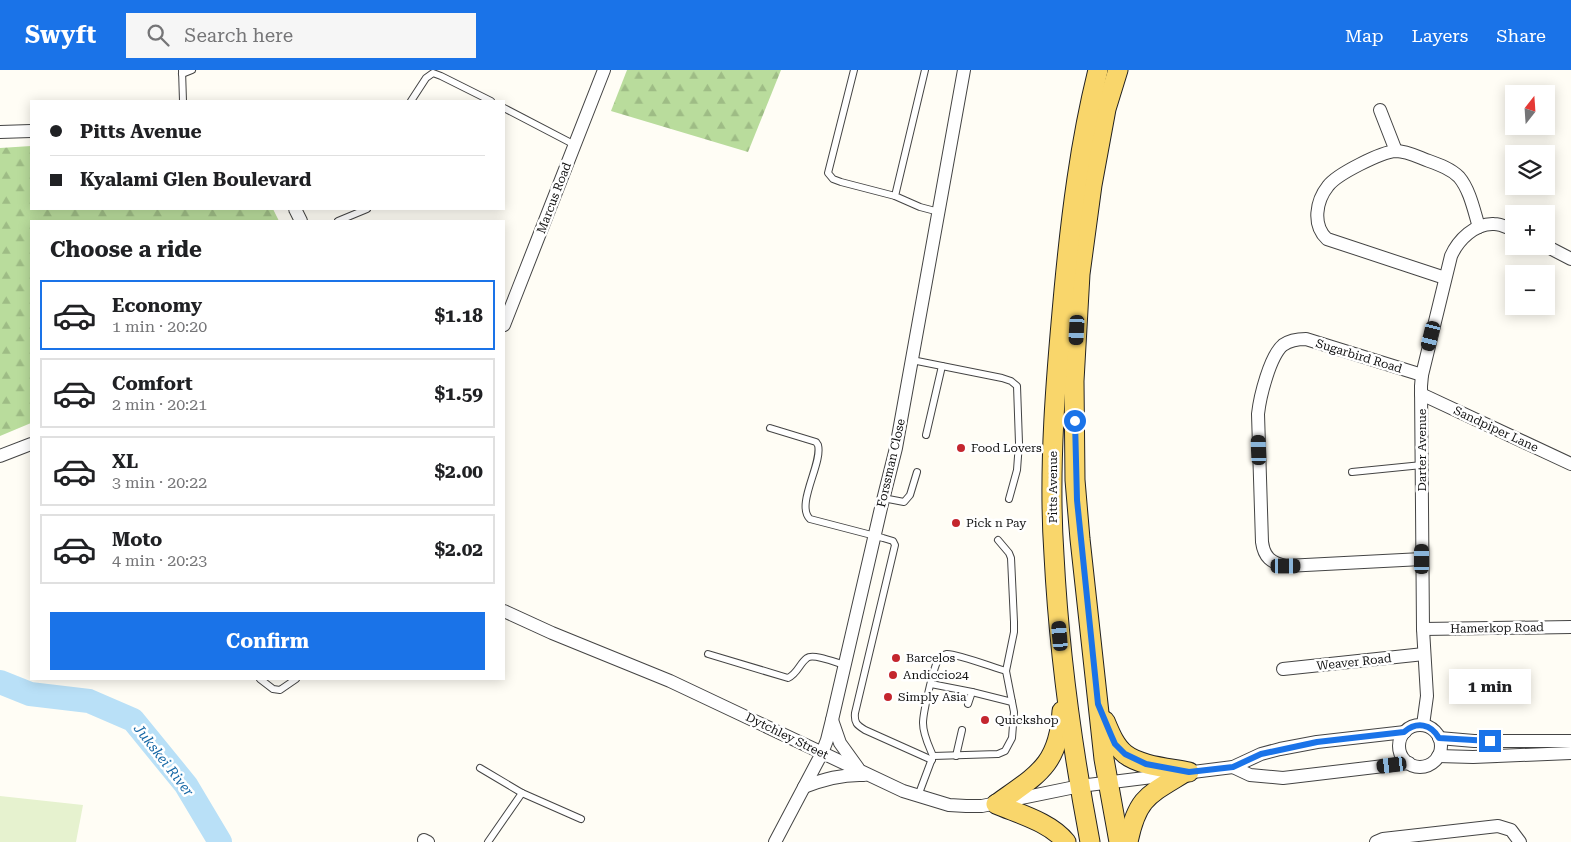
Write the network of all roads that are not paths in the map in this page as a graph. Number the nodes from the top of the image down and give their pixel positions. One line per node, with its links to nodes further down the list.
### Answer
1 (192, 70): 8 (lane)
2 (604, 70): 16 (street, Marcus Road)
3 (854, 70): 18 (lane)
4 (925, 70): 18 (lane)
5 (964, 70): 20 (street, Forssman Close)
6 (1098, 70): 52 (main road, Pitts Avenue)
7 (1118, 70): 60 (main road, Pitts Avenue)
8 (182, 72): 9 (lane)
9 (183, 100)
10 (413, 100): 11 (lane)
11 (489, 100)
12 (505, 109): 16 (lane)
13 (1380, 110): 17 (street)
14 (0, 132): 15 (street)
15 (30, 132)
16 (575, 145): 27 (street, Marcus Road)
17 (1396, 151): 22 (street); 26 (street)
18 (895, 196): 20 (lane)
19 (365, 210): 21 (lane)
20 (939, 212): 28 (street, Forssman Close)
21 (340, 220)
22 (1479, 227): 23 (street); 26 (street, Darter Avenue)
23 (1505, 228)
24 (1555, 251): 25 (street)
25 (1571, 259)
26 (1445, 278): 30 (street, Darter Avenue)
27 (505, 322)
28 (912, 360): 29 (lane); 40 (street, Forssman Close)
29 (942, 366): 33 (lane); 41 (lane)
30 (1422, 375): 31 (street, Darter Avenue); 44 (street, Sugarbird Road)
31 (1421, 394): 36 (street, Sandpiper Lane); 37 (street, Darter Avenue)
32 (770, 428): 42 (lane)
33 (926, 435)
34 (30, 444): 35 (street)
35 (0, 456)
36 (1571, 464)
37 (1422, 466): 39 (lane); 44 (street, Darter Avenue)
38 (917, 472): 40 (lane)
39 (1352, 472)
40 (883, 498): 42 (street, Forssman Close)
41 (1009, 499)
42 (875, 536): 50 (street, Forssman Close); 71 (lane)
43 (998, 540): 53 (lane)
44 (1422, 559): 47 (street, Darter Avenue)
45 (505, 611): 67 (street, Dytchley Street)
46 (1571, 627): 47 (street, Hamerkop Road)
47 (1423, 630): 49 (street, Darter Avenue)
48 (708, 654): 50 (lane)
49 (1424, 654): 51 (street, Weaver Road); 62 (street, Darter Avenue)
50 (845, 665): 61 (street, Forssman Close)
51 (1283, 669)
52 (1063, 670): 78 (main road, Pitts Avenue); 82 (main road)
53 (1006, 671): 56 (lane); 58 (lane)
54 (261, 680): 55 (lane)
55 (295, 680)
56 (931, 684): 57 (lane); 71 (lane)
57 (972, 692): 58 (lane); 59 (lane)
58 (1012, 702): 69 (lane)
59 (968, 704)
60 (1098, 704): 75 (main road); 77 (main road, Pitts Avenue)
61 (832, 720): 67 (street, Forssman Close); 76 (street)
62 (1423, 725): 64 (street); 65 (street)
63 (962, 730): 69 (lane)
64 (1404, 732): 72 (street); 73 (street)
65 (1439, 738): 66 (street); 70 (street)
66 (1571, 741)
67 (822, 753): 76 (street, Dytchley Street); 79 (street, Forssman Close)
68 (1571, 753): 70 (street)
69 (956, 756): 71 (lane)
70 (1438, 756): 72 (street)
71 (932, 758): 81 (lane)
72 (1409, 763): 73 (street)
73 (1233, 767): 75 (street, Dytchley Street)
74 (480, 768): 80 (lane)
75 (1186, 772): 77 (street, Dytchley Street); 89 (main road)
76 (864, 773): 79 (street); 81 (street, Dytchley Street)
77 (1107, 782): 78 (street, Dytchley Street); 88 (main road, Pitts Avenue)
78 (1080, 786): 82 (street, Dytchley Street); 87 (main road, Pitts Avenue)
79 (804, 787): 85 (street, Forssman Close)
80 (522, 793): 83 (lane); 84 (lane)
81 (918, 796): 82 (street, Dytchley Street)
82 (997, 803): 86 (main road)
83 (581, 819)
84 (488, 842)
85 (775, 842)
86 (1066, 842)
87 (1090, 842)
88 (1119, 842)
89 (1128, 842)
90 (1376, 842): 91 (street)
91 (1520, 842)

